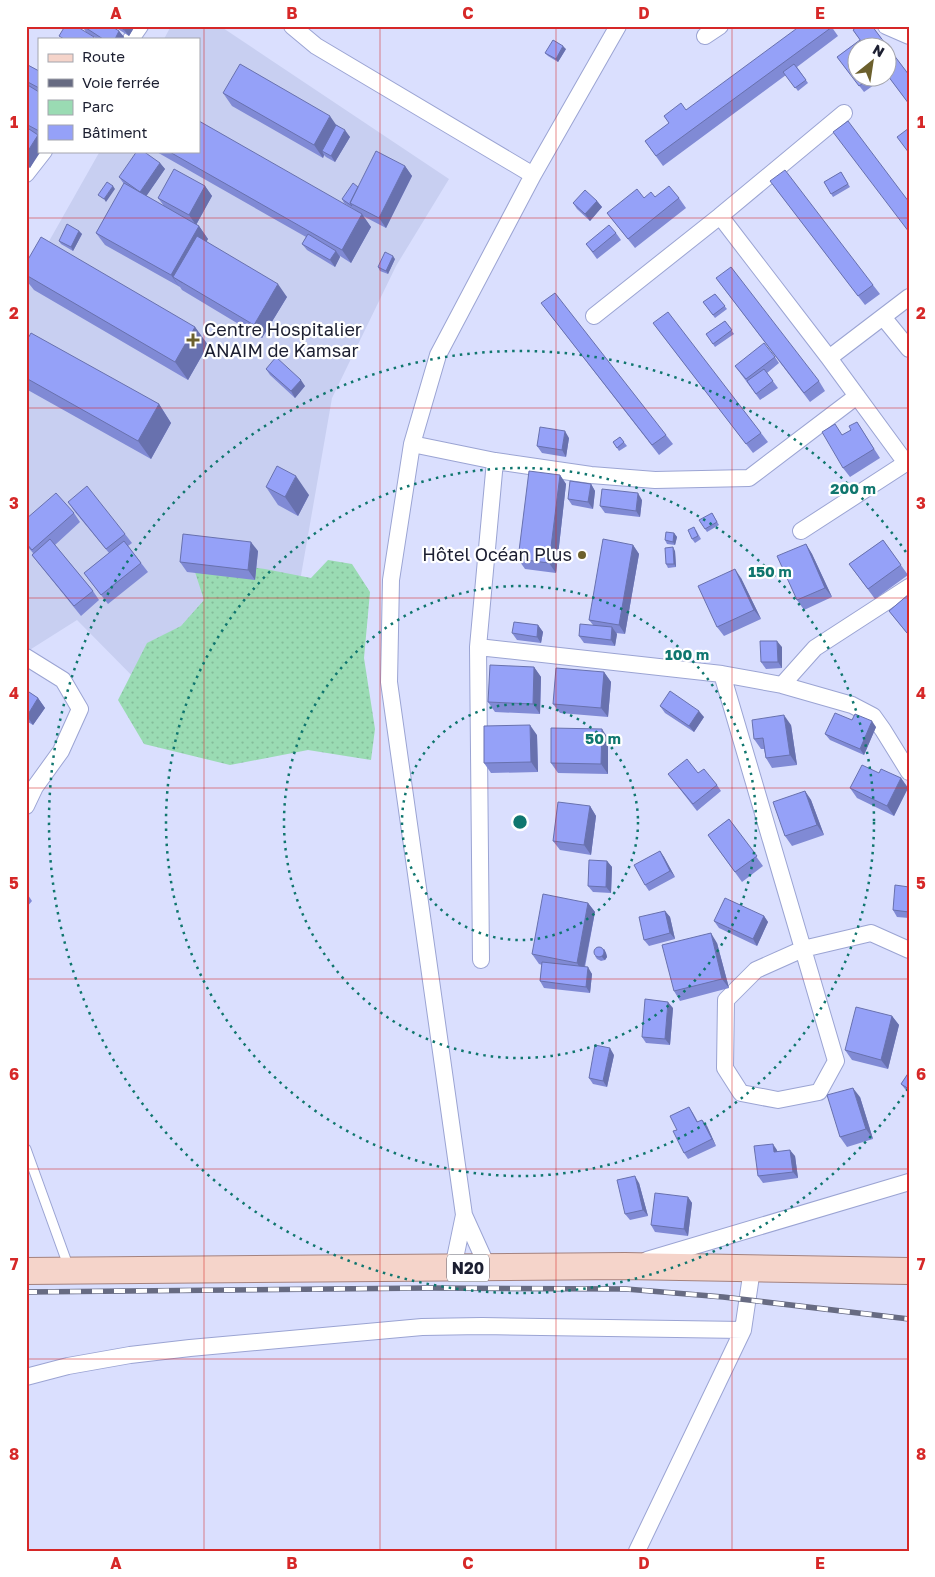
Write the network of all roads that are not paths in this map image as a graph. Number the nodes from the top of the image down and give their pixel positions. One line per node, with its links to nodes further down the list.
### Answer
1 (140, 26): 8 (street)
2 (292, 26): 12 (street)
3 (618, 26): 12 (street)
4 (720, 26): 6 (street)
5 (886, 26): 7 (street)
6 (705, 36)
7 (909, 36)
8 (132, 38)
9 (844, 113): 13 (street)
10 (43, 152): 11 (street)
11 (26, 174)
12 (533, 175): 20 (street)
13 (720, 216): 15 (street); 18 (street)
14 (909, 297): 16 (street)
15 (594, 316)
16 (883, 317): 17 (street); 18 (street)
17 (909, 349)
18 (829, 358): 19 (street)
19 (857, 396): 21 (street); 22 (street)
20 (412, 444): 21 (street); 36 (street)
21 (494, 461): 25 (street)
22 (907, 462): 23 (street)
23 (801, 531)
24 (909, 587): 28 (street)
25 (478, 647): 27 (street); 33 (street)
26 (26, 657): 30 (street)
27 (722, 674): 28 (street); 31 (street)
28 (782, 685): 29 (street)
29 (909, 772)
30 (26, 806)
31 (803, 949): 31 (street); 32 (street)
32 (909, 950)
33 (481, 960)
34 (26, 1149): 42 (lane)
35 (909, 1182): 37 (street)
36 (464, 1215): 38 (street); 39 (street)
37 (626, 1266): 39 (main road, N20); 40 (main road, N20)
38 (453, 1268): 39 (main road, N20); 42 (main road, N20)
39 (488, 1268)
40 (752, 1269): 43 (main road, N20); 44 (street)
41 (26, 1270): 42 (main road, N20)
42 (70, 1270)
43 (909, 1271)
44 (743, 1330): 45 (street); 46 (street)
45 (26, 1378)
46 (636, 1551)

